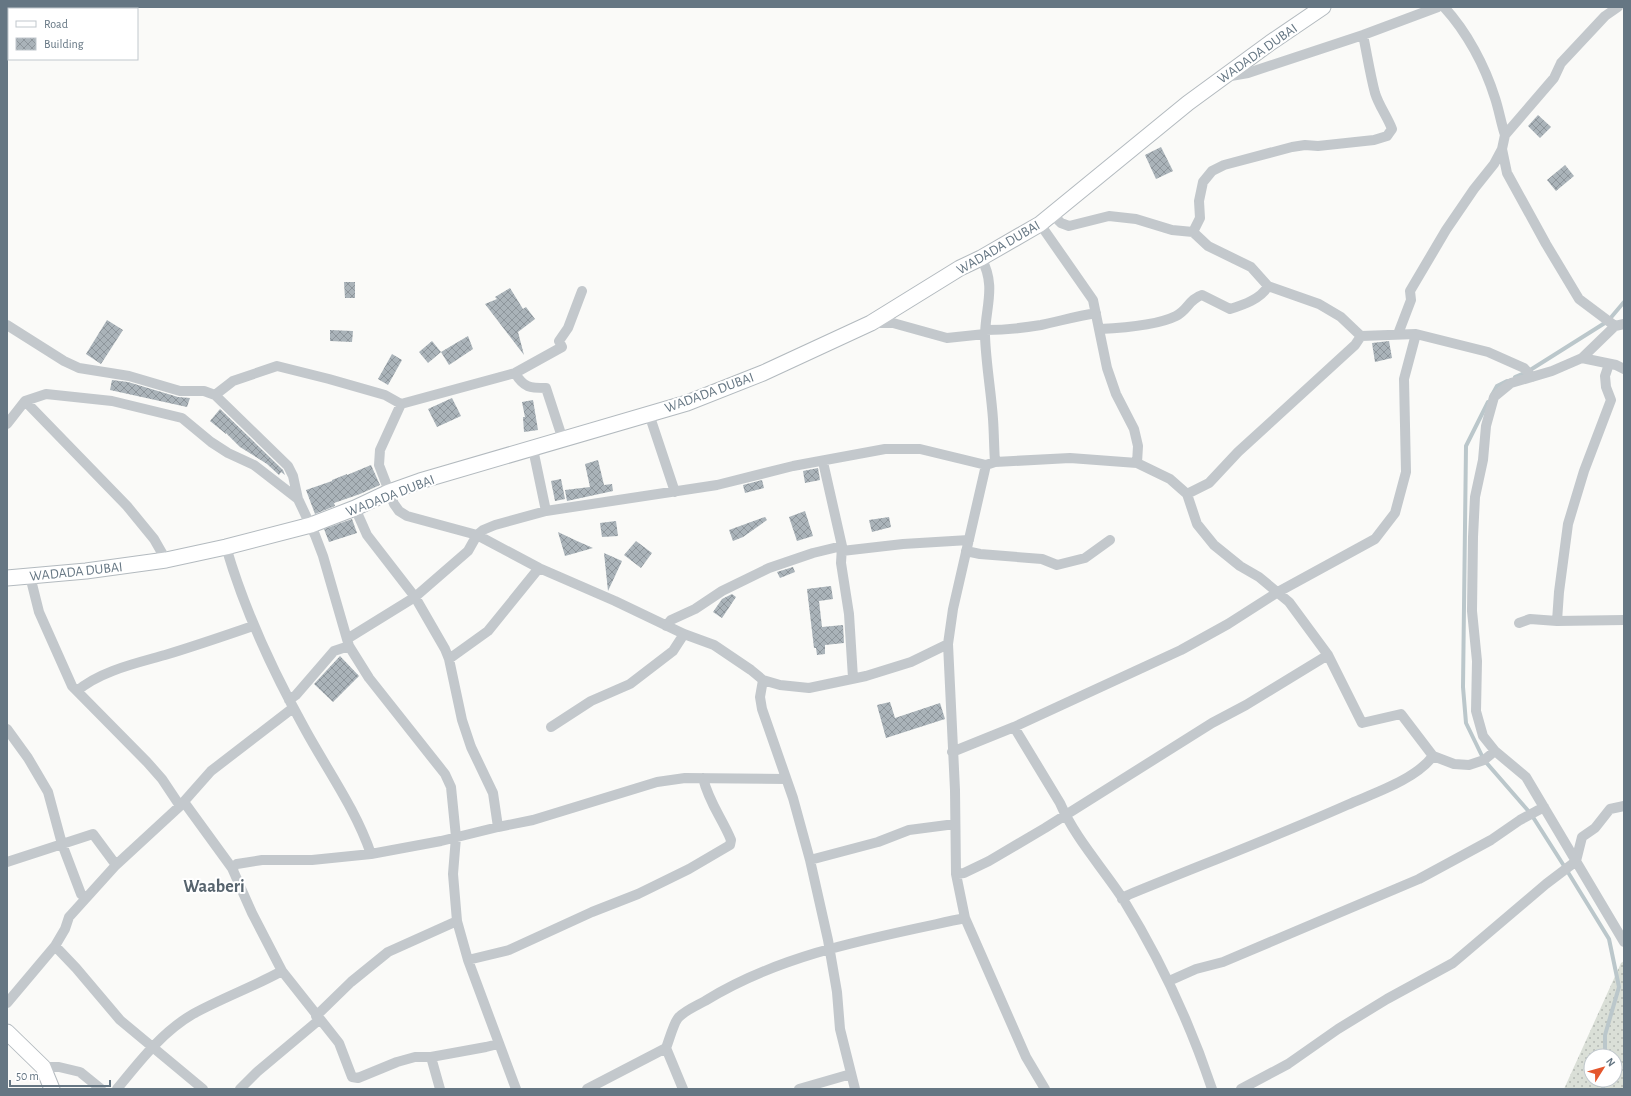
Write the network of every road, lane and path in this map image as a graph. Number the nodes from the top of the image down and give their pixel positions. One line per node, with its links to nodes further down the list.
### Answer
1 (1324, 7): 6 (street, WADADA DUBAI)
2 (1438, 7): 5 (street)
3 (1444, 7): 7 (street)
4 (1618, 7): 7 (street)
5 (1363, 35): 6 (street); 11 (street)
6 (1222, 78): 9 (street, WADADA DUBAI)
7 (1505, 135): 8 (street)
8 (1502, 149): 18 (street); 21 (street)
9 (1052, 214): 10 (street, WADADA DUBAI); 11 (street)
10 (1040, 224): 12 (street, WADADA DUBAI); 15 (street)
11 (1193, 232): 13 (street)
12 (981, 258): 16 (street, WADADA DUBAI); 20 (street)
13 (1268, 286): 19 (street); 23 (street)
14 (582, 291): 27 (street)
15 (1096, 313): 19 (street); 20 (street)
16 (871, 323): 20 (street); 32 (street, WADADA DUBAI)
17 (7, 325): 29 (street)
18 (1619, 326): 24 (street)
19 (1100, 329): 37 (street)
20 (985, 332): 38 (street)
21 (1398, 334): 22 (street); 23 (street)
22 (1416, 334): 28 (street); 56 (street)
23 (1361, 336): 41 (street)
24 (1582, 358): 25 (street); 28 (street)
25 (1608, 364): 26 (street); 59 (street)
26 (1624, 369)
27 (515, 373): 31 (street); 34 (street)
28 (1532, 377): 75 (street)
29 (215, 395): 31 (street); 42 (street)
30 (26, 401): 33 (street); 42 (street); 52 (street)
31 (401, 404): 39 (street)
32 (649, 414): 34 (street, WADADA DUBAI); 40 (street)
33 (7, 424)
34 (563, 440): 35 (street, WADADA DUBAI)
35 (533, 449): 39 (street, WADADA DUBAI); 44 (street)
36 (823, 462): 38 (street); 40 (street); 50 (street)
37 (1137, 462): 38 (street); 41 (street)
38 (991, 464): 47 (street)
39 (388, 492): 43 (street, WADADA DUBAI); 46 (street)
40 (675, 492): 44 (street)
41 (1187, 494): 56 (street)
42 (298, 499): 45 (street)
43 (355, 508): 45 (street, WADADA DUBAI); 57 (street)
44 (546, 511): 46 (street)
45 (311, 525): 49 (street, WADADA DUBAI); 64 (street)
46 (477, 535): 53 (street); 57 (street)
47 (969, 540): 50 (street); 51 (street)
48 (1110, 540): 51 (street)
49 (226, 547): 52 (street, WADADA DUBAI); 61 (street)
50 (842, 548): 62 (street); 68 (street)
51 (966, 551): 65 (street)
52 (166, 560): 54 (street, WADADA DUBAI)
53 (539, 568): 62 (street); 67 (street)
54 (30, 576): 55 (street, WADADA DUBAI); 70 (street)
55 (7, 578)
56 (1278, 592): 66 (street); 73 (street)
57 (415, 597): 64 (street); 67 (street)
58 (1624, 620): 59 (street)
59 (1557, 621): 60 (street)
60 (1519, 623)
61 (253, 626): 70 (street); 71 (street)
62 (666, 626): 63 (street)
63 (684, 634): 69 (street); 72 (street)
64 (348, 642): 71 (street); 86 (street)
65 (948, 644): 68 (street); 76 (street)
66 (1328, 655): 77 (street); 83 (street)
67 (449, 659): 85 (street)
68 (853, 678): 69 (street)
69 (763, 680): 79 (street)
70 (77, 691): 80 (street)
71 (291, 704): 80 (street); 88 (street)
72 (551, 727)
73 (1014, 727): 76 (street); 83 (street)
74 (7, 729): 87 (street)
75 (1495, 751): 77 (street); 82 (street)
76 (952, 752): 84 (street)
77 (1433, 756): 96 (street)
78 (703, 778): 79 (street); 85 (street); 102 (street)
79 (786, 779): 89 (street)
80 (182, 804): 92 (street); 93 (street)
81 (1624, 806): 90 (street)
82 (1544, 808): 90 (street); 104 (street)
83 (1065, 816): 94 (street); 96 (street)
84 (955, 824): 89 (street); 94 (street)
85 (498, 827): 86 (street)
86 (456, 836): 88 (street); 98 (street)
87 (62, 844): 91 (street); 92 (street); 95 (street)
88 (371, 854): 93 (street)
89 (810, 860): 101 (street)
90 (1576, 861): 99 (street); 127 (street)
91 (7, 862)
92 (116, 865): 95 (street)
93 (232, 868): 103 (street)
94 (956, 874): 97 (street)
95 (86, 898): 100 (street)
96 (1122, 899): 104 (street)
97 (965, 918): 101 (street); 125 (street)
98 (457, 920): 102 (street); 106 (street)
99 (1624, 942)
100 (55, 946): 105 (street); 109 (street)
101 (829, 949): 110 (street); 113 (street)
102 (468, 960): 108 (street)
103 (282, 971): 106 (street); 109 (street)
104 (1169, 981): 126 (street)
105 (7, 1003)
106 (318, 1018): 111 (street); 118 (street)
107 (7, 1032): 112 (street)
108 (498, 1044): 111 (street); 120 (street)
109 (152, 1048): 116 (street); 117 (street)
110 (666, 1048): 121 (street); 122 (street)
111 (431, 1057): 119 (street)
112 (43, 1067): 114 (street); 115 (street)
113 (851, 1074): 123 (street); 124 (street)
114 (52, 1089)
115 (100, 1089)
116 (117, 1089)
117 (203, 1089)
118 (240, 1089)
119 (440, 1089)
120 (516, 1089)
121 (587, 1089)
122 (683, 1089)
123 (799, 1089)
124 (855, 1089)
125 (1045, 1089)
126 (1212, 1089)
127 (1241, 1089)

